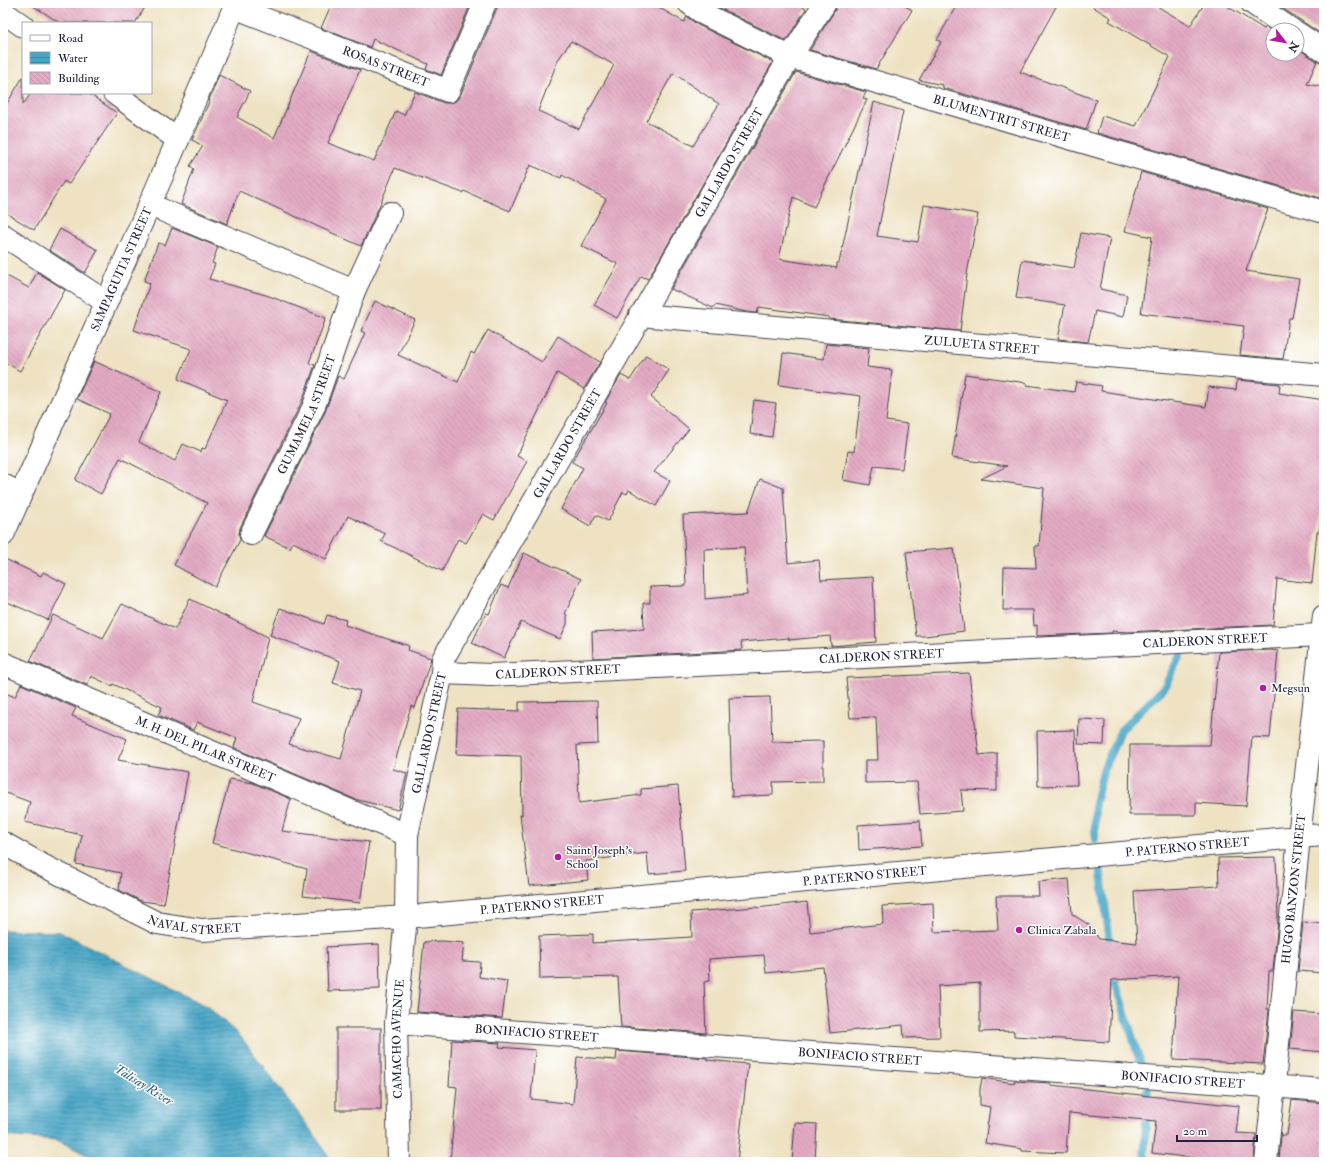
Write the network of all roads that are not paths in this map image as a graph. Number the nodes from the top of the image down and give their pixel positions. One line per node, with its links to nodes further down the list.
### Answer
1 (485, 3): 5 (street, ROSAS STREET)
2 (689, 3): 11 (street, BLUMENTRIT STREET)
3 (825, 3): 11 (street, GALLARDO STREET)
4 (1252, 3): 7 (street)
5 (235, 5): 13 (street, SAMPAGUITA STREET)
6 (3, 12): 8 (street)
7 (1280, 22)
8 (22, 25)
9 (1305, 39): 10 (street)
10 (1324, 52)
11 (790, 57): 15 (street, BLUMENTRIT STREET); 20 (street, GALLARDO STREET)
12 (115, 94): 13 (street)
13 (178, 140): 14 (street, SAMPAGUITA STREET)
14 (150, 205): 18 (street); 19 (street, SAMPAGUITA STREET)
15 (1324, 212)
16 (390, 213): 18 (street, GUMAMELA STREET)
17 (3, 235): 19 (street)
18 (354, 291): 23 (street, GUMAMELA STREET)
19 (106, 302): 22 (street, SAMPAGUITA STREET)
20 (640, 315): 21 (street, ZULUETA STREET); 27 (street, GALLARDO STREET)
21 (1324, 375)
22 (12, 490): 24 (street, SAMPAGUITA STREET)
23 (251, 534)
24 (3, 535)
25 (1323, 626): 27 (street, CALDERON STREET); 30 (street, HUGO BANZON STREET)
26 (3, 663): 28 (street, M. H. DEL PILAR STREET)
27 (442, 674): 28 (street, GALLARDO STREET)
28 (407, 835): 32 (street, GALLARDO STREET)
29 (1324, 835): 30 (street, P. PATERNO STREET)
30 (1300, 837): 32 (street, P. PATERNO STREET); 34 (street, HUGO BANZON STREET)
31 (3, 843): 32 (street, NAVAL STREET)
32 (406, 917): 33 (street, CAMACHO AVENUE)
33 (396, 1023): 34 (street, BONIFACIO STREET); 36 (street, CAMACHO AVENUE)
34 (1274, 1086): 35 (street, BONIFACIO STREET); 37 (street, HUGO BANZON STREET)
35 (1324, 1090)
36 (399, 1162)
37 (1266, 1162)

